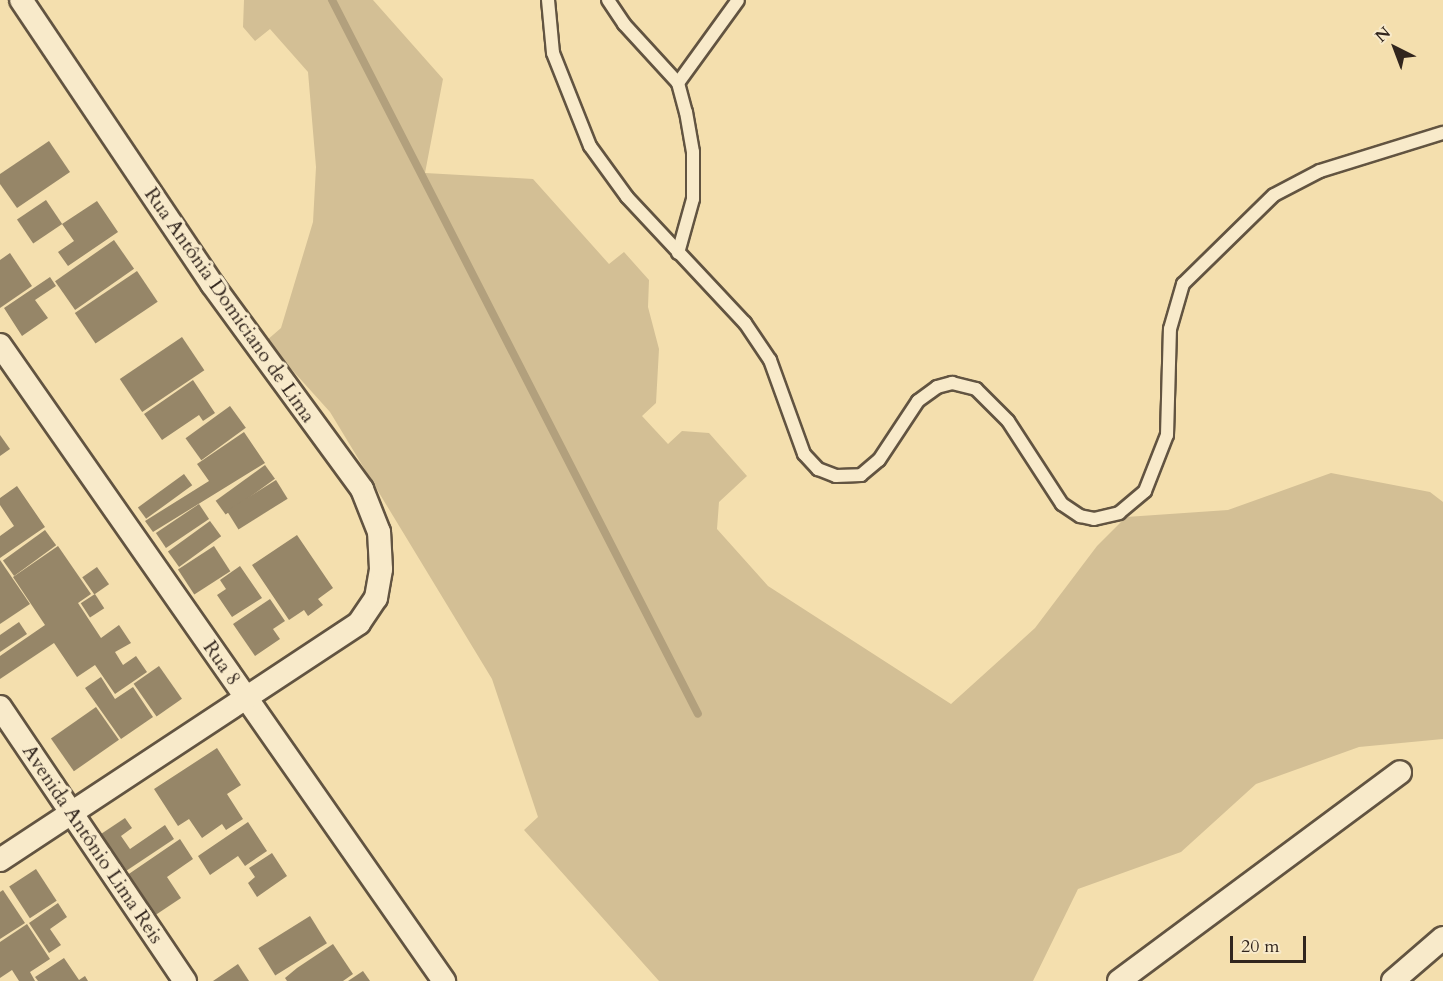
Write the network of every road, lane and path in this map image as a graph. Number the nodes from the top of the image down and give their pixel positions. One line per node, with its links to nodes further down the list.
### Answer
1 (21, 0): 9 (street, Rua Antônia Domiciano de Lima)
2 (548, 0): 7 (lane)
3 (608, 0): 5 (lane)
4 (738, 0): 5 (lane)
5 (678, 83): 7 (lane)
6 (1443, 133): 7 (lane)
7 (678, 253)
8 (0, 345): 9 (street, Rua 8)
9 (245, 696): 12 (street); 16 (street, Rua 8)
10 (0, 707): 12 (street, Avenida Antônio Lima Reis)
11 (1400, 772): 17 (street)
12 (71, 811): 13 (street); 15 (street, Avenida Antônio Lima Reis)
13 (0, 860)
14 (1443, 938): 18 (street)
15 (185, 981)
16 (444, 981)
17 (1119, 981)
18 (1393, 981)

